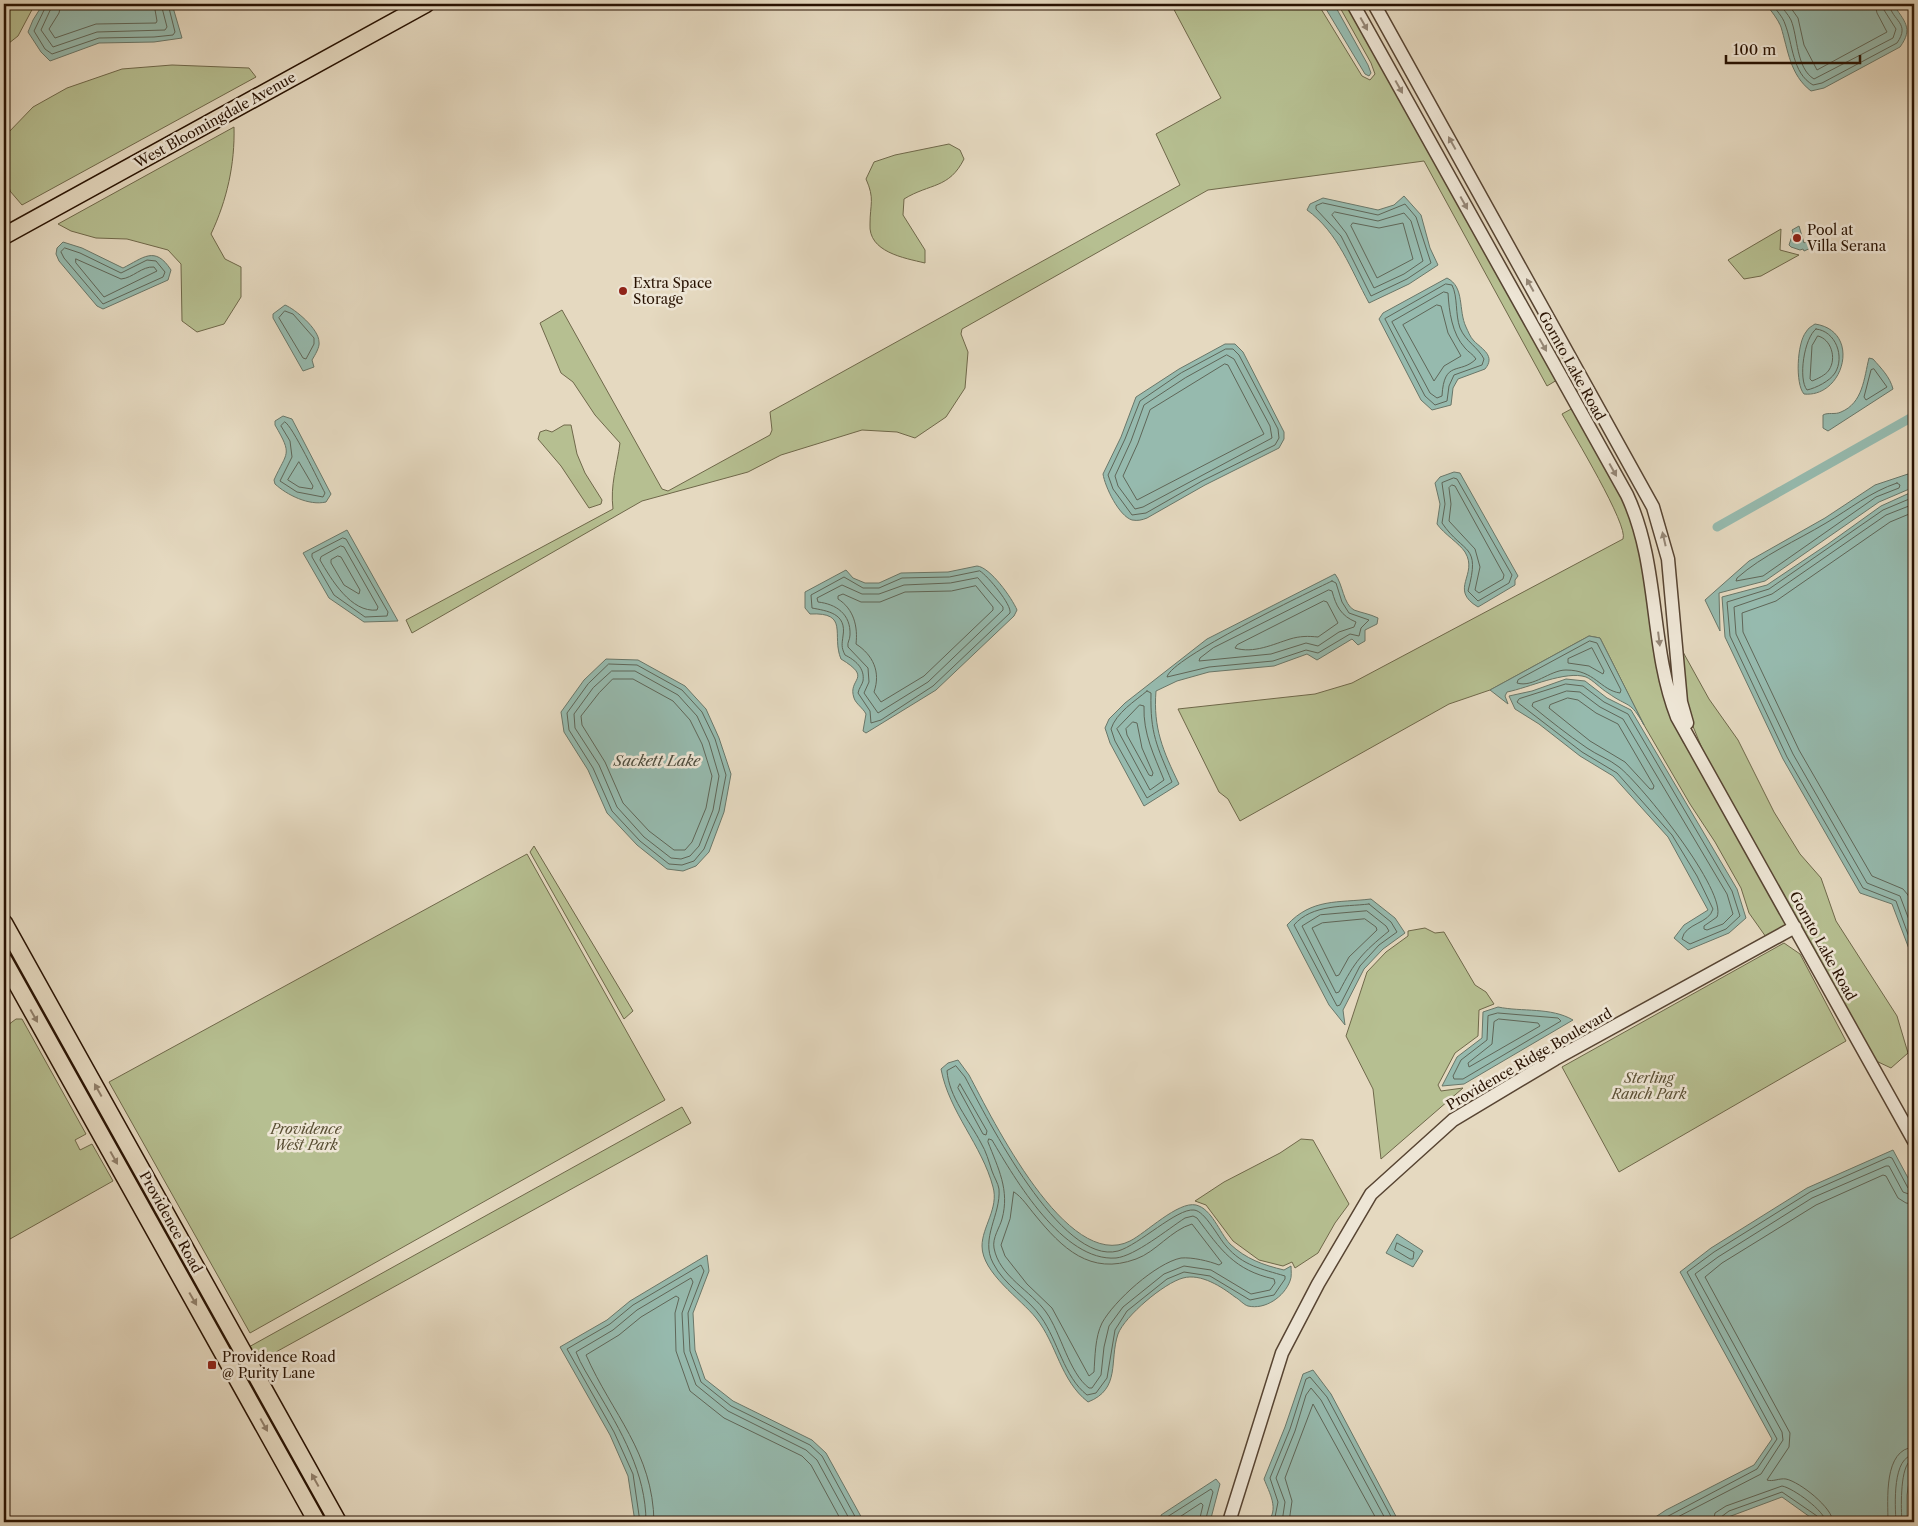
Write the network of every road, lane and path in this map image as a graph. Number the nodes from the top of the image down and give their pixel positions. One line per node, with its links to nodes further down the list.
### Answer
1 (426, 4): 4 (main road, West Bloomingdale Avenue)
2 (1352, 4): 5 (street, Gornto Lake Road, one-way to 5)
3 (1374, 4): 5 (street, Gornto Lake Road, one-way to 3)
4 (4, 236)
5 (1704, 765): 7 (street, Gornto Lake Road)
6 (4, 923): 11 (main road, Providence Road, one-way to 6)
7 (1795, 927): 9 (street, Gornto Lake Road); 12 (street, Providence Ridge Boulevard)
8 (4, 961): 10 (main road, Providence Road, one-way to 10)
9 (1914, 1142)
10 (317, 1522)
11 (338, 1522)
12 (1228, 1522)

